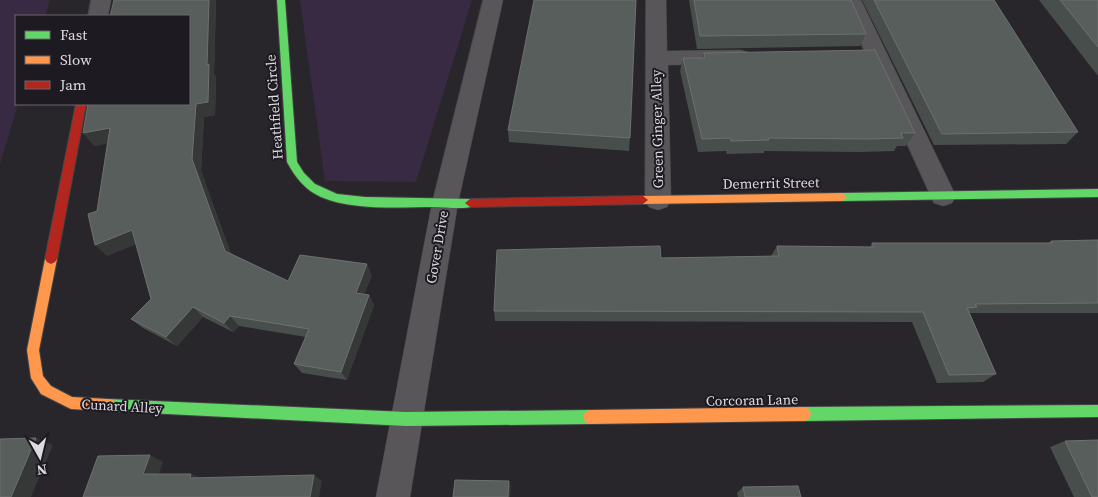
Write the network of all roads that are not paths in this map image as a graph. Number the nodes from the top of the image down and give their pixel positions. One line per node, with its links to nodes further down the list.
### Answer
1 (101, 0): 6 (street)
2 (281, 0): 13 (street, Heathfield Circle)
3 (493, 0): 13 (street, Gover Drive)
4 (656, 0): 8 (street, Green Ginger Alley)
5 (851, 0): 11 (street)
6 (98, 15)
7 (762, 56): 8 (street, Green Ginger Alley)
8 (656, 58): 12 (street, Green Ginger Alley)
9 (80, 105): 15 (street, Cunard Alley)
10 (1098, 193): 11 (street, Demerrit Street)
11 (942, 196): 12 (street, Demerrit Street)
12 (658, 200): 13 (street, Demerrit Street)
13 (445, 203): 15 (street, Gover Drive)
14 (1098, 411): 15 (street, Corcoran Lane)
15 (406, 419): 16 (street, Gover Drive)
16 (392, 497)

